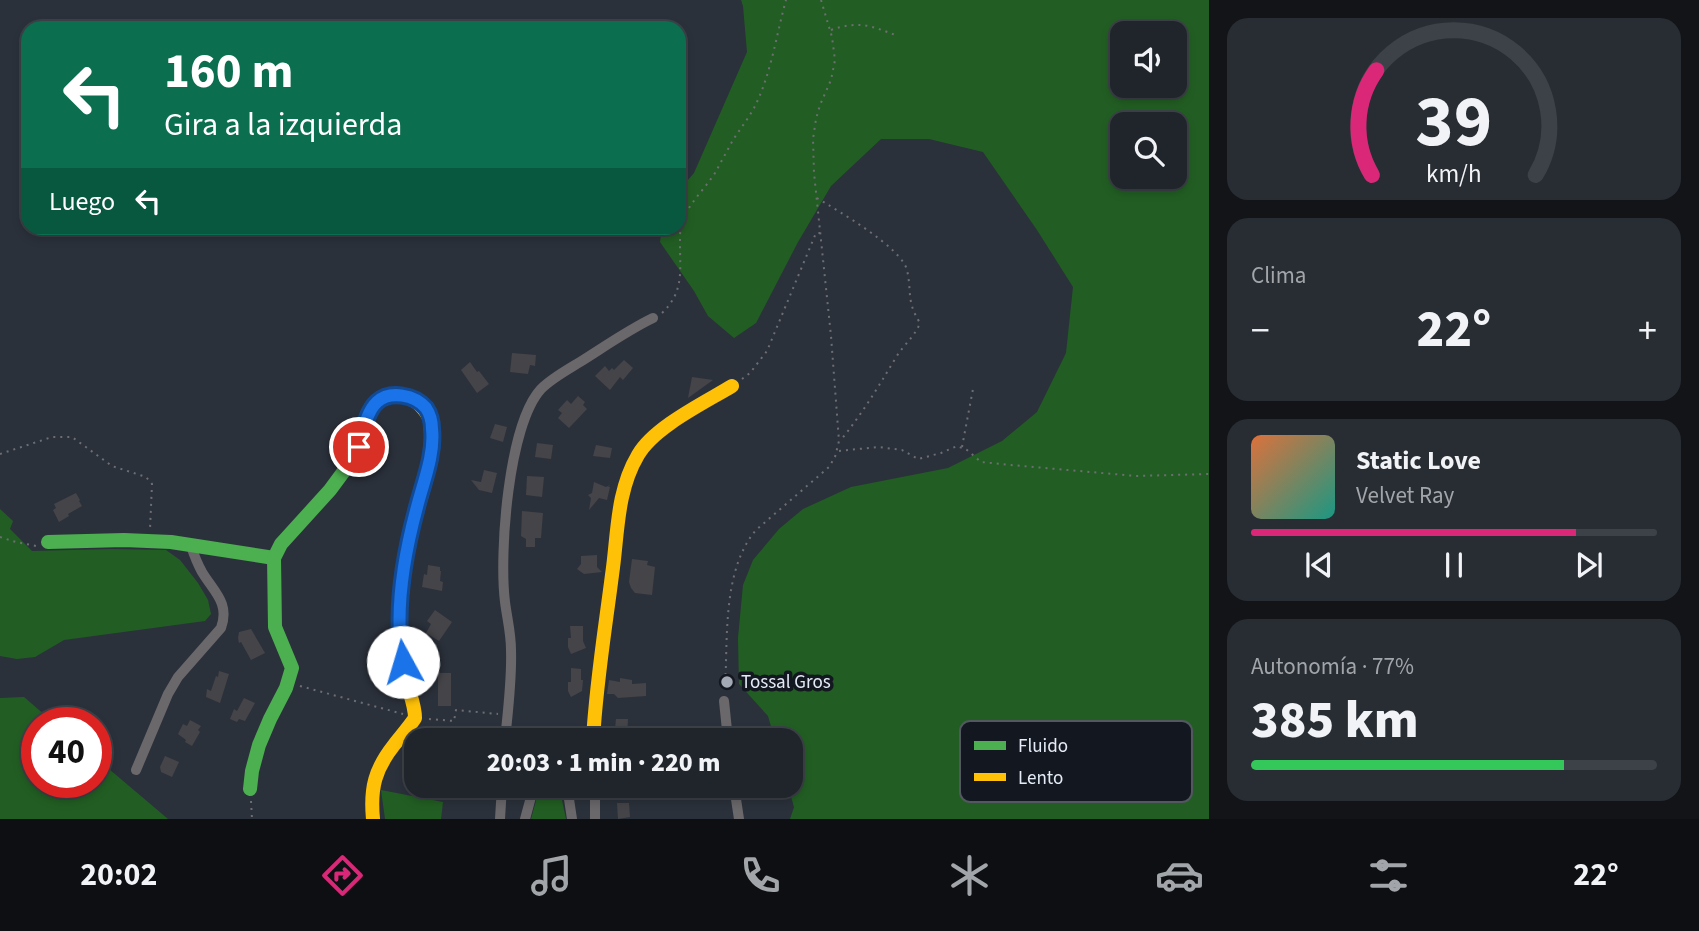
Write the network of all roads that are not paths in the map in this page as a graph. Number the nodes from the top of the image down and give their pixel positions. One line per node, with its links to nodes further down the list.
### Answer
1 (653, 318): 7 (street)
2 (732, 386): 8 (street)
3 (48, 542): 4 (street)
4 (191, 546): 5 (street); 10 (street)
5 (274, 558): 11 (street); 17 (street)
6 (724, 701): 9 (street)
7 (506, 728)
8 (594, 728)
9 (726, 728)
10 (136, 770)
11 (250, 789)
12 (501, 798): 18 (street)
13 (531, 798): 19 (street)
14 (569, 798): 20 (street)
15 (595, 798): 21 (street)
16 (736, 798): 22 (street)
17 (373, 819)
18 (500, 819)
19 (525, 819)
20 (572, 819)
21 (595, 819)
22 (739, 819)

